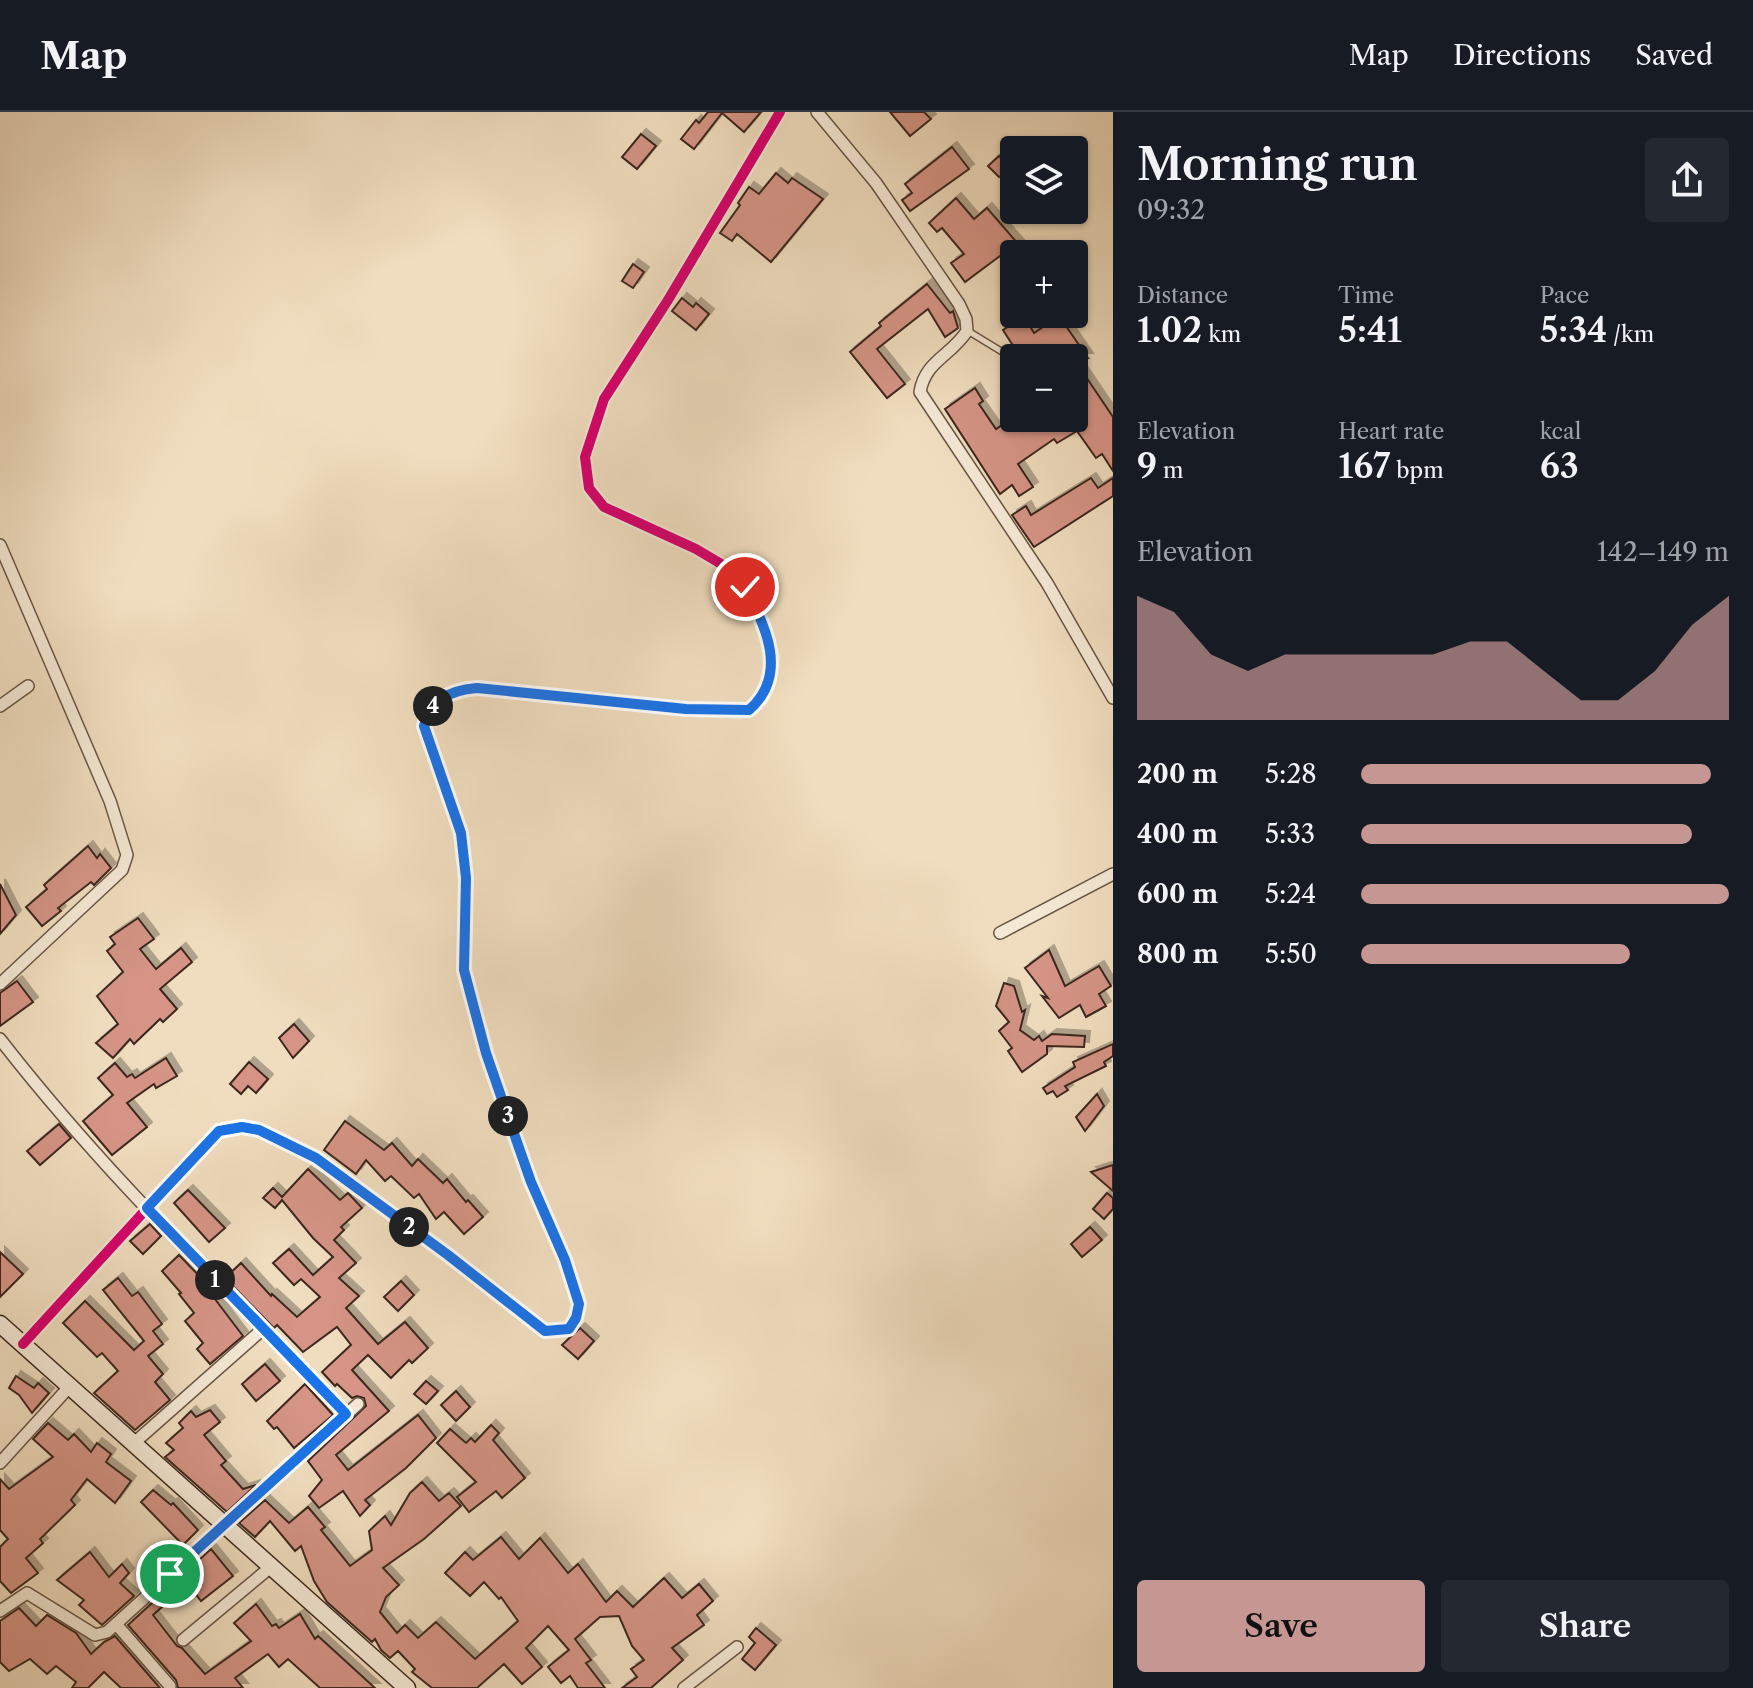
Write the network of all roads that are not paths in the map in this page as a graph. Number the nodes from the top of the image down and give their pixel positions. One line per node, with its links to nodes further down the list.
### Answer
1 (780, 112): 13 (street)
2 (817, 112): 3 (street)
3 (967, 331): 4 (lane); 7 (street)
4 (1000, 351)
5 (0, 545): 11 (street)
6 (28, 686): 8 (street)
7 (1113, 698)
8 (0, 706)
9 (1113, 874): 10 (street)
10 (1000, 933)
11 (0, 984)
12 (0, 1039): 13 (street)
13 (147, 1208): 15 (street); 16 (street)
14 (0, 1324): 16 (main road)
15 (263, 1329): 19 (street); 20 (street)
16 (23, 1344): 17 (main road)
17 (70, 1386): 20 (main road); 21 (street)
18 (358, 1404): 19 (street)
19 (346, 1414): 22 (street)
20 (134, 1443): 22 (main road)
21 (0, 1463)
22 (224, 1524): 23 (main road); 26 (street)
23 (272, 1566): 27 (street); 30 (main road)
24 (0, 1611): 25 (street); 26 (street)
25 (0, 1617)
26 (116, 1624): 29 (street)
27 (183, 1640)
28 (737, 1647): 31 (street)
29 (170, 1686)
30 (407, 1688)
31 (684, 1688)

